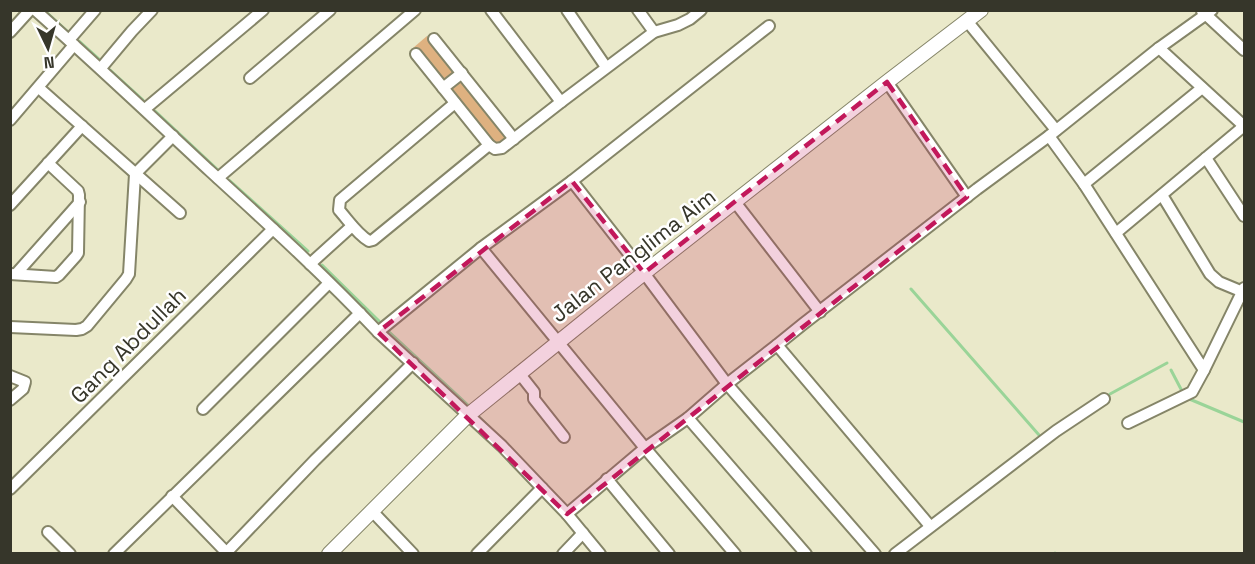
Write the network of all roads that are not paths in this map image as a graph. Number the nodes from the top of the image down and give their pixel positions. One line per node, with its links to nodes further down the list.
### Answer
1 (30, 10): 16 (street)
2 (35, 10): 19 (street)
3 (95, 10): 19 (street)
4 (152, 10): 24 (street)
5 (263, 10): 33 (street)
6 (330, 10): 26 (street)
7 (415, 10): 44 (street)
8 (491, 10): 31 (street)
9 (567, 10): 23 (street)
10 (638, 10): 17 (street)
11 (701, 10): 17 (street)
12 (981, 10): 14 (street, Jalan Panglima Aim)
13 (1207, 12): 20 (street); 21 (street)
14 (967, 21): 27 (street, Jalan Panglima Aim); 37 (street)
15 (769, 26): 45 (street)
16 (10, 32)
17 (654, 32): 23 (street)
18 (434, 39): 25 (street)
19 (72, 43): 24 (street); 28 (street)
20 (1159, 48): 30 (street); 37 (street)
21 (1245, 50)
22 (416, 54): 29 (street)
23 (606, 67): 31 (street)
24 (101, 68): 33 (street)
25 (462, 73): 29 (street); 39 (street)
26 (250, 78)
27 (887, 82): 48 (street); 50 (street, Jalan Panglima Aim)
28 (39, 88): 34 (street); 35 (street)
29 (443, 88): 32 (street)
30 (1202, 88): 36 (street); 46 (street)
31 (561, 102): 39 (street)
32 (455, 103): 40 (street); 54 (street)
33 (145, 109): 38 (street)
34 (10, 120)
35 (82, 126): 42 (street); 43 (street)
36 (1244, 126): 41 (street)
37 (1053, 133): 46 (street); 48 (street)
38 (173, 136): 43 (street); 44 (street)
39 (514, 139): 40 (street)
40 (489, 145): 54 (street)
41 (1206, 158): 47 (street); 53 (street)
42 (48, 162): 49 (street); 51 (street)
43 (135, 174): 52 (street); 65 (street)
44 (218, 178): 55 (street)
45 (572, 181): 57 (street); 59 (street)
46 (1084, 184): 56 (street)
47 (1162, 195): 56 (street); 62 (street)
48 (967, 197): 63 (street)
49 (80, 202): 60 (street); 60 (street)
50 (735, 202): 59 (street, Jalan Panglima Aim); 63 (street)
51 (10, 205)
52 (180, 213)
53 (1245, 216)
54 (352, 226): 58 (street)
55 (273, 229): 58 (street); 84 (street, Gang Abdullah)
56 (1116, 233): 70 (street)
57 (481, 248): 66 (street); 67 (street)
58 (310, 264): 61 (street)
59 (644, 273): 67 (street, Jalan Panglima Aim); 73 (street)
60 (13, 274)
61 (329, 283): 64 (street); 76 (street)
62 (1244, 290): 70 (street)
63 (820, 312): 68 (street)
64 (360, 313): 66 (street); 85 (street)
65 (10, 327)
66 (378, 332): 69 (street)
67 (558, 341): 71 (street, Jalan Panglima Aim); 81 (street)
68 (777, 345): 73 (street); 88 (street)
69 (413, 363): 77 (street); 91 (street)
70 (1204, 370): 79 (street)
71 (519, 373): 77 (street, Jalan Panglima Aim); 80 (street)
72 (10, 376): 75 (street)
73 (727, 384): 78 (street); 102 (street)
74 (1104, 399): 88 (street)
75 (10, 400)
76 (203, 409)
77 (467, 416): 83 (street); 86 (street, Jalan Panglima Aim)
78 (688, 418): 81 (street); 101 (street)
79 (1128, 423)
80 (564, 437)
81 (645, 448): 82 (street); 100 (street)
82 (607, 479): 87 (street); 99 (street)
83 (542, 488): 87 (street); 96 (street)
84 (10, 489)
85 (172, 496): 91 (street); 93 (street)
86 (372, 512): 94 (street, Jalan Panglima Aim); 95 (street)
87 (567, 514): 90 (street)
88 (930, 526): 103 (street)
89 (48, 532): 92 (street)
90 (583, 533): 97 (street); 98 (street)
91 (226, 553)
92 (70, 554)
93 (114, 554)
94 (329, 554)
95 (413, 554)
96 (477, 554)
97 (563, 554)
98 (600, 554)
99 (669, 554)
100 (735, 554)
101 (806, 554)
102 (874, 554)
103 (895, 554)

